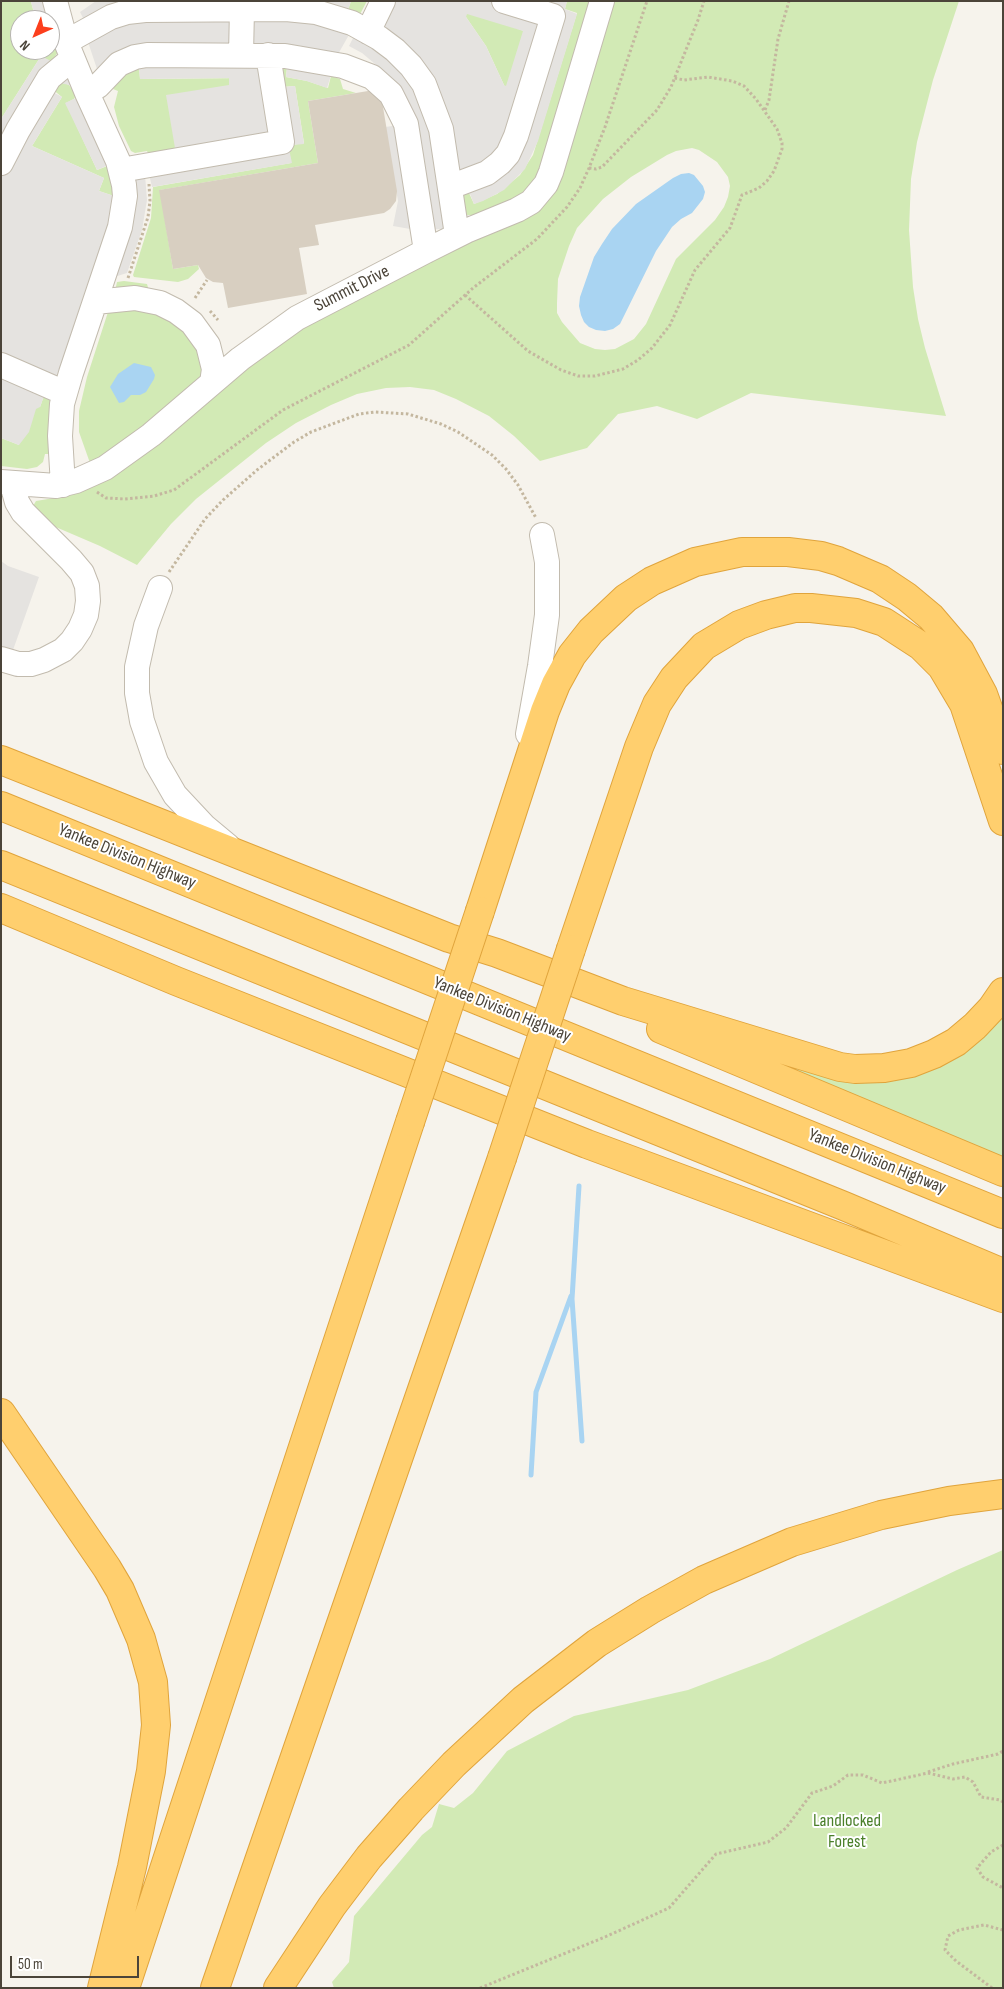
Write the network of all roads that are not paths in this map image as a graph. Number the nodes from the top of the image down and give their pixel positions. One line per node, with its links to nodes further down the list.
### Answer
1 (55, 1): 7 (street)
2 (383, 1): 6 (street)
3 (504, 1): 13 (street)
4 (602, 1): 14 (street, Summit Drive)
5 (242, 9): 6 (street); 7 (street); 9 (street)
6 (368, 32): 13 (street)
7 (69, 50): 10 (street); 11 (street)
8 (268, 55): 9 (street); 12 (street); 15 (street)
9 (241, 56): 10 (street)
10 (88, 93): 12 (street)
11 (1, 163)
12 (120, 170): 16 (street)
13 (450, 187): 14 (street)
14 (457, 235): 15 (street, Summit Drive)
15 (426, 250): 18 (street, Summit Drive)
16 (95, 302): 18 (street); 19 (street)
17 (1, 365): 19 (street)
18 (212, 383): 21 (street, Summit Drive)
19 (65, 393): 21 (street)
20 (7, 483): 21 (street, Summit Drive); 24 (street)
21 (63, 485)
22 (542, 535): 27 (street)
23 (160, 588): 30 (street)
24 (1, 660)
25 (1003, 750): 27 (highway)
26 (1, 760): 30 (highway)
27 (516, 801): 42 (highway, bridge)
28 (1, 806): 36 (highway, Yankee Division Highway)
29 (1003, 820): 43 (highway, bridge)
30 (254, 860): 33 (highway)
31 (1, 866): 37 (highway)
32 (1, 908): 38 (highway)
33 (449, 938): 34 (highway); 35 (highway)
34 (1003, 992)
35 (1003, 1172)
36 (1003, 1214)
37 (1003, 1273)
38 (1003, 1298)
39 (1, 1413): 41 (highway)
40 (1003, 1494): 44 (highway)
41 (102, 1988)
42 (125, 1988)
43 (215, 1988)
44 (278, 1988)

